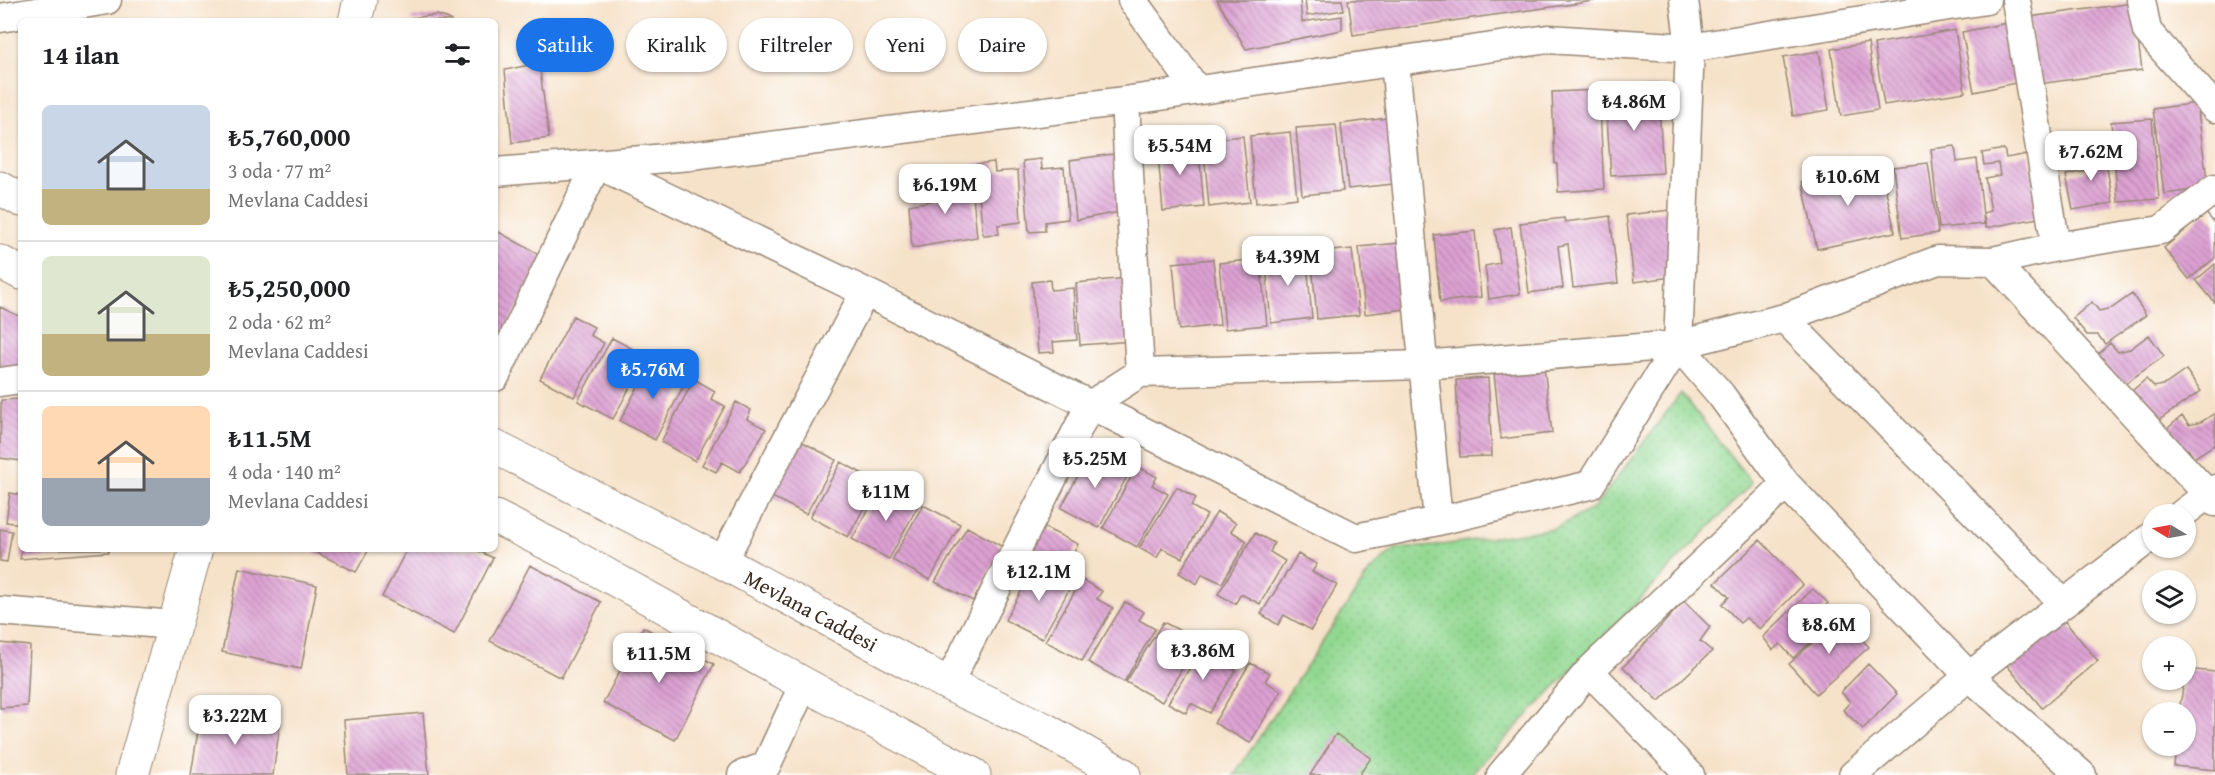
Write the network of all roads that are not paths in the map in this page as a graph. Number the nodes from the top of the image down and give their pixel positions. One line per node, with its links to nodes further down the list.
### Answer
1 (107, 0): 8 (street)
2 (360, 0): 9 (main road)
3 (1132, 0): 12 (street)
4 (1684, 0): 10 (street)
5 (1986, 0): 10 (street)
6 (2016, 0): 20 (street)
7 (2141, 0): 14 (street)
8 (0, 18)
9 (357, 18)
10 (1690, 48): 11 (street); 26 (street)
11 (1395, 62): 12 (street); 27 (street)
12 (1197, 90): 13 (street)
13 (1125, 101): 15 (street); 29 (street)
14 (2215, 108)
15 (597, 164): 16 (street); 24 (street); 28 (street)
16 (498, 172)
17 (0, 188): 19 (main road)
18 (2215, 189): 20 (street)
19 (18, 198)
20 (2056, 247): 21 (street)
21 (1994, 261): 25 (street); 35 (street)
22 (0, 262): 23 (main road)
23 (18, 271)
24 (865, 292): 32 (street); 41 (street)
25 (1784, 318): 26 (street); 42 (street)
26 (1678, 345): 27 (street); 34 (street); 38 (street)
27 (1422, 365): 29 (street); 38 (street)
28 (498, 371)
29 (1140, 373): 32 (street)
30 (18, 379): 31 (street)
31 (0, 382)
32 (1090, 405): 38 (street); 48 (street)
33 (498, 449): 41 (main road, Mevlana Caddesi)
34 (1786, 484): 45 (street); 46 (street)
35 (2213, 495): 36 (street)
36 (2196, 505)
37 (498, 518): 47 (main road)
38 (1438, 521)
39 (2142, 544): 42 (street)
40 (195, 552): 44 (main road)
41 (722, 562): 48 (main road, Mevlana Caddesi)
42 (2063, 603): 46 (street)
43 (0, 611): 44 (street)
44 (175, 625): 50 (main road)
45 (1589, 671): 53 (street); 54 (street)
46 (1969, 676): 55 (street); 56 (street)
47 (804, 684): 49 (street); 51 (main road)
48 (948, 684): 52 (main road, Mevlana Caddesi)
49 (758, 772)
50 (132, 775)
51 (974, 775)
52 (1124, 775)
53 (1501, 775)
54 (1690, 775)
55 (1853, 775)
56 (2082, 775)

